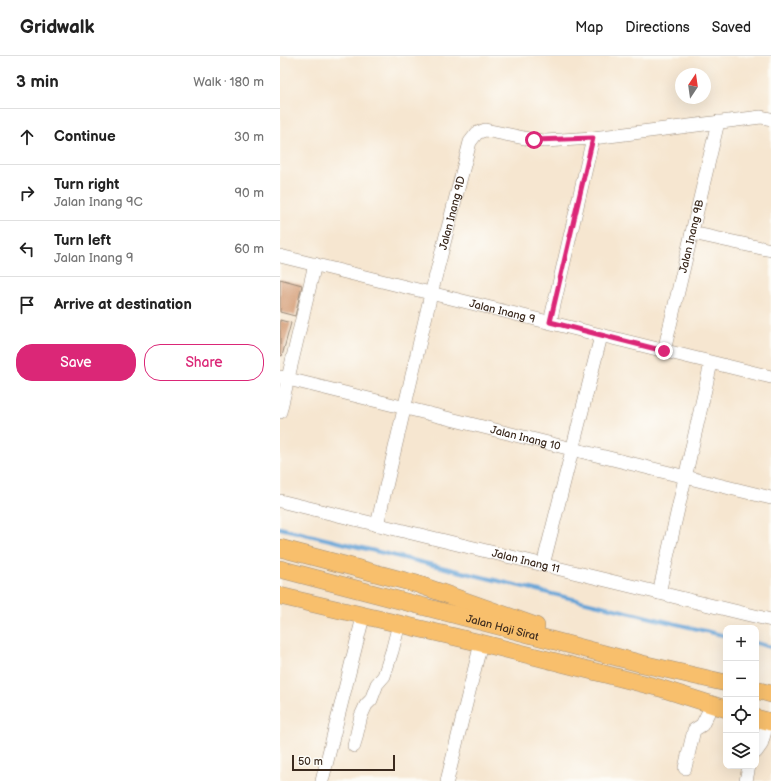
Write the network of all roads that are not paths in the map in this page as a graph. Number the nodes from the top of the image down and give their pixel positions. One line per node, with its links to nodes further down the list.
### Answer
1 (771, 119): 2 (street)
2 (718, 122): 3 (street); 4 (street, Jalan Inang 9B)
3 (593, 138): 8 (street, Jalan Inang 9D); 9 (street)
4 (692, 233): 5 (street); 11 (street, Jalan Inang 9B)
5 (771, 250)
6 (280, 256): 7 (street, Jalan Inang 9)
7 (315, 264): 8 (street, Jalan Inang 9); 14 (street)
8 (431, 294): 9 (street, Jalan Inang 9); 15 (street, Jalan Inang 9D)
9 (550, 322): 10 (street, Jalan Inang 9)
10 (601, 336): 11 (street, Jalan Inang 9); 17 (street)
11 (664, 351): 12 (street, Jalan Inang 9)
12 (711, 363): 13 (street, Jalan Inang 9); 18 (street)
13 (771, 377)
14 (284, 378): 15 (street, Jalan Inang 10); 16 (street)
15 (404, 407): 17 (street, Jalan Inang 10); 21 (street, Jalan Inang 9D)
16 (280, 412)
17 (572, 448): 18 (street, Jalan Inang 10); 23 (street)
18 (686, 476): 19 (street, Jalan Inang 10); 25 (street)
19 (771, 498)
20 (280, 501): 21 (street, Jalan Inang 11)
21 (377, 525): 23 (street, Jalan Inang 11)
22 (280, 548): 33 (main road)
23 (543, 565): 25 (street, Jalan Inang 11)
24 (280, 569): 33 (main road, Jalan Haji Sirat)
25 (659, 593): 30 (street, Jalan Inang 11)
26 (280, 596): 28 (main road, Jalan Haji Sirat)
27 (280, 603): 28 (street)
28 (345, 611): 29 (main road, Jalan Haji Sirat)
29 (363, 616): 31 (main road, Jalan Haji Sirat); 45 (street)
30 (771, 620)
31 (399, 624): 32 (main road, Jalan Haji Sirat); 41 (street)
32 (481, 643): 39 (main road, Jalan Haji Sirat); 46 (street)
33 (643, 664): 34 (main road, Jalan Haji Sirat)
34 (723, 682)
35 (759, 689): 36 (main road)
36 (771, 689)
37 (759, 690): 38 (main road)
38 (771, 694)
39 (719, 707): 43 (street)
40 (765, 720): 42 (street)
41 (354, 746)
42 (759, 748)
43 (684, 768)
44 (748, 769): 47 (street)
45 (322, 781)
46 (447, 781)
47 (746, 781)

